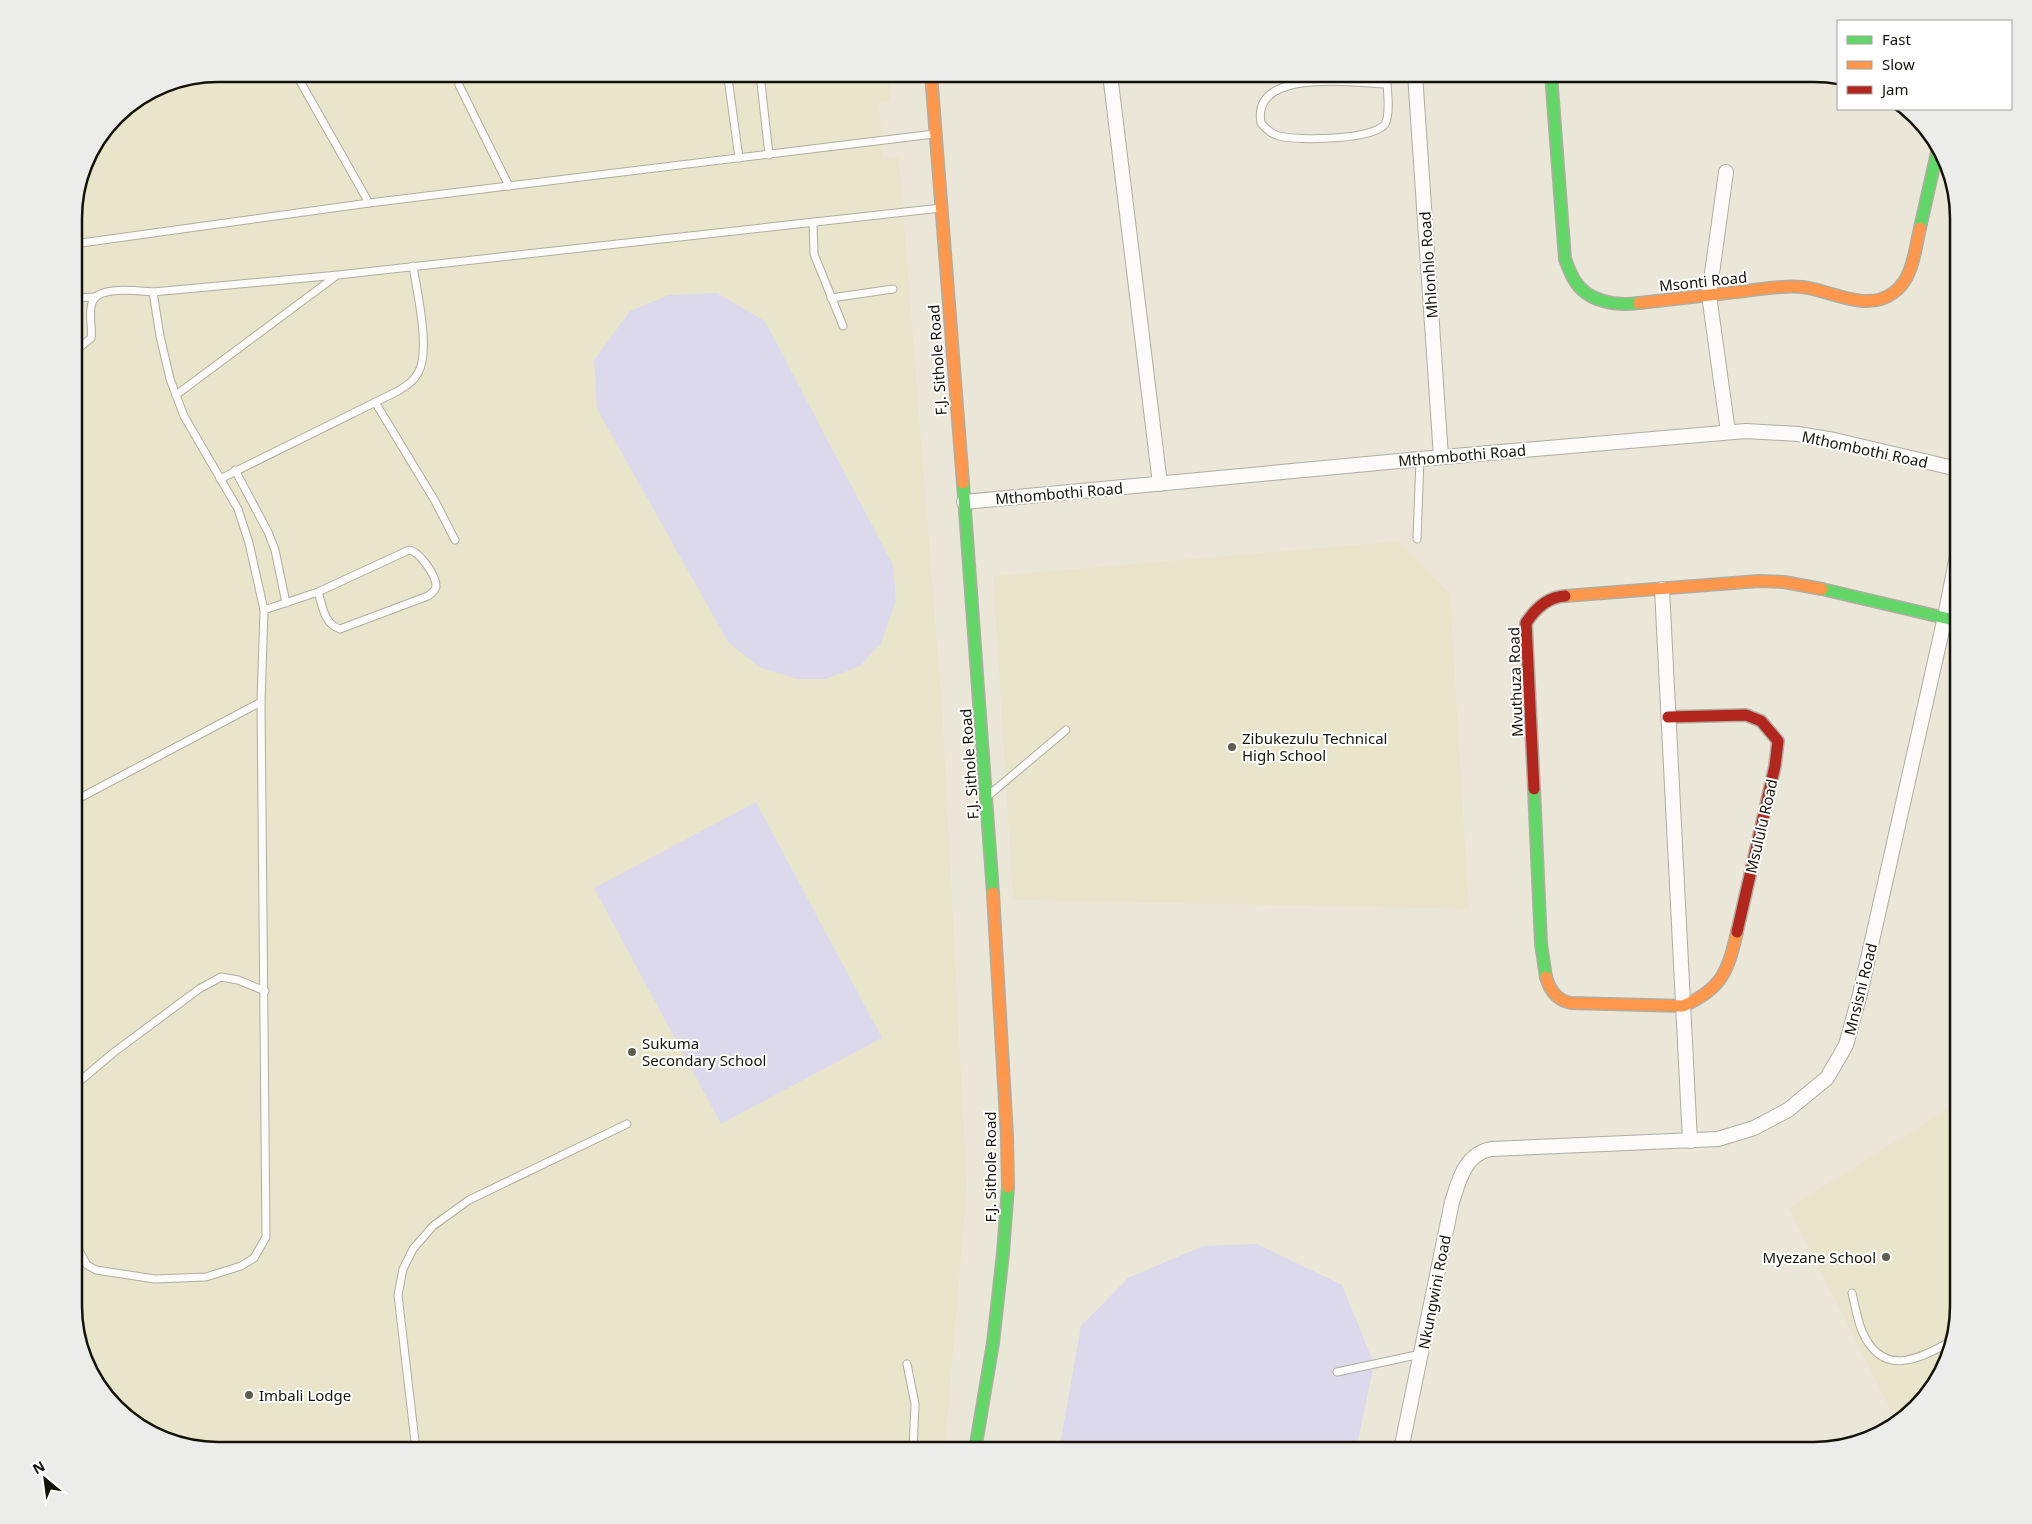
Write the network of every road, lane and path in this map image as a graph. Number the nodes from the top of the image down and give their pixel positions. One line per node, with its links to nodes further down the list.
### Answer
1 (301, 83): 18 (lane)
2 (729, 83): 14 (lane)
3 (761, 83): 13 (lane)
4 (933, 83): 12 (street, F.J. Sithole Road)
5 (1111, 83): 40 (street)
6 (1304, 83): 10 (lane)
7 (1352, 83): 10 (lane)
8 (1417, 83): 35 (street, Mhlonhlo Road)
9 (1552, 83): 26 (street, Msonti Road)
10 (1387, 84)
11 (459, 85): 17 (lane)
12 (936, 134): 13 (lane); 19 (street, F.J. Sithole Road)
13 (769, 155): 14 (lane)
14 (739, 158): 17 (lane)
15 (1935, 159): 26 (street, Msonti Road)
16 (1726, 172): 26 (street)
17 (509, 186): 18 (lane)
18 (369, 203): 21 (lane)
19 (941, 208): 20 (lane); 41 (street, F.J. Sithole Road)
20 (813, 222): 22 (lane); 29 (lane)
21 (83, 243)
22 (413, 266): 23 (lane); 33 (lane)
23 (338, 275): 25 (lane); 32 (lane)
24 (894, 289): 29 (lane)
25 (153, 292): 27 (lane); 32 (lane)
26 (1708, 295): 34 (street)
27 (95, 297): 28 (lane); 31 (lane)
28 (83, 298)
29 (831, 298): 30 (lane)
30 (842, 326)
31 (83, 345)
32 (176, 395): 39 (lane)
33 (374, 402): 38 (lane); 43 (lane)
34 (1728, 432): 35 (street, Mthombothi Road); 37 (street, Mthombothi Road)
35 (1441, 457): 36 (street, Mthombothi Road)
36 (1420, 459): 40 (street, Mthombothi Road); 42 (lane)
37 (1950, 467)
38 (235, 470): 39 (lane); 46 (lane)
39 (220, 478): 47 (lane)
40 (1160, 484): 41 (street, Mthombothi Road)
41 (964, 502): 54 (street, F.J. Sithole Road)
42 (1417, 539)
43 (455, 540)
44 (1662, 589): 48 (street, Mvuthuza Road); 51 (street); 56 (street, Mvuthuza Road)
45 (318, 592): 45 (lane); 46 (lane)
46 (286, 603): 47 (lane)
47 (264, 610): 50 (lane)
48 (1950, 619)
49 (1950, 627): 59 (street, Mnsisni Road)
50 (261, 702): 53 (lane); 55 (lane)
51 (1668, 717): 56 (street); 56 (street, Msululu Road)
52 (1066, 730): 54 (lane)
53 (83, 796)
54 (987, 797): 69 (street, F.J. Sithole Road)
55 (265, 991): 57 (lane); 61 (lane)
56 (1682, 1006): 59 (street)
57 (83, 1078)
58 (627, 1124): 67 (lane)
59 (1690, 1141): 60 (street, Mnsisni Road)
60 (1491, 1149): 64 (street, Nkungwini Road)
61 (83, 1258)
62 (1852, 1293): 63 (lane)
63 (1943, 1345)
64 (1422, 1354): 66 (lane); 70 (street, Nkungwini Road)
65 (907, 1364): 68 (lane)
66 (1337, 1372)
67 (415, 1442)
68 (914, 1442)
69 (976, 1442)
70 (1404, 1442)

